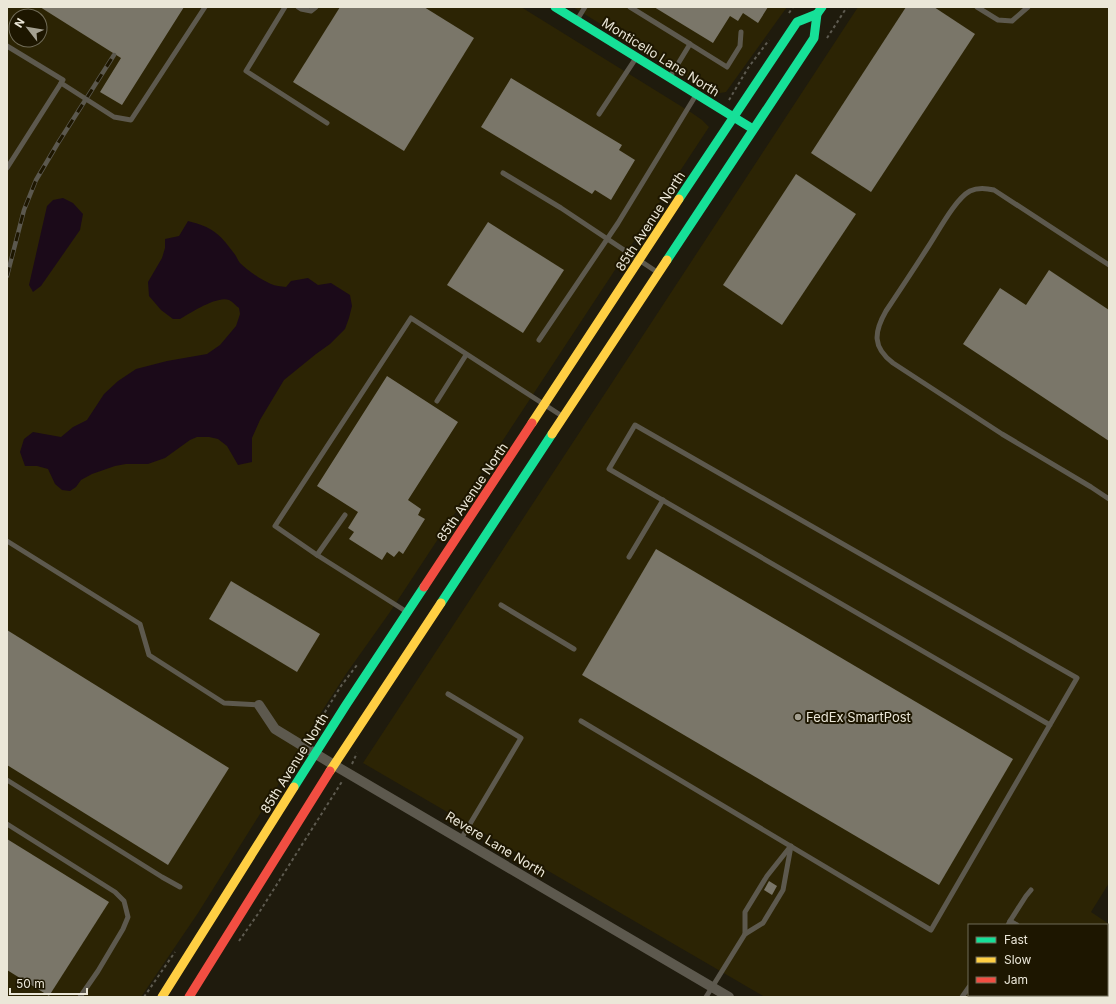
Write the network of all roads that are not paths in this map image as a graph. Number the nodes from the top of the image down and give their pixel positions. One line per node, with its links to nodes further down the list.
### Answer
1 (205, 7): 17 (lane)
2 (285, 7): 21 (lane)
3 (298, 7): 4 (lane)
4 (316, 7)
5 (555, 7): 11 (main road, Monticello Lane North)
6 (584, 7): 11 (lane)
7 (630, 7): 13 (lane)
8 (977, 7): 9 (lane)
9 (1028, 7)
10 (820, 11): 20 (main road, 85th Avenue North); 22 (main road, 85th Avenue North)
11 (577, 20): 15 (main road, Monticello Lane North)
12 (741, 32): 13 (lane)
13 (690, 44): 16 (lane)
14 (7, 46): 17 (lane)
15 (637, 57): 16 (main road, Monticello Lane North); 19 (lane)
16 (670, 78): 18 (main road, Monticello Lane North)
17 (61, 83): 23 (lane)
18 (696, 94): 20 (main road, Monticello Lane North); 25 (lane)
19 (599, 114)
20 (734, 117): 22 (main road, Monticello Lane North); 26 (main road, 85th Avenue North)
21 (327, 122)
22 (753, 129): 28 (main road, 85th Avenue North)
23 (7, 168)
24 (503, 173): 25 (lane)
25 (607, 239): 26 (lane); 29 (lane)
26 (639, 261): 28 (lane); 32 (main road, 85th Avenue North)
27 (1109, 265): 34 (lane)
28 (658, 273): 33 (main road, 85th Avenue North)
29 (538, 340)
30 (466, 355): 31 (lane); 32 (lane); 38 (lane)
31 (437, 401)
32 (545, 405): 33 (lane); 41 (main road, 85th Avenue North)
33 (563, 416): 48 (main road, 85th Avenue North)
34 (1109, 499)
35 (663, 500): 39 (lane); 46 (lane); 46 (lane)
36 (345, 515): 38 (lane)
37 (7, 541): 44 (lane)
38 (317, 555): 41 (lane)
39 (629, 557)
40 (501, 605): 42 (lane)
41 (407, 612): 47 (main road, 85th Avenue North)
42 (574, 649)
43 (448, 694): 51 (lane)
44 (259, 705): 47 (street, Revere Lane North)
45 (581, 721): 52 (lane)
46 (1050, 725): 52 (lane)
47 (316, 753): 48 (street, Revere Lane North); 60 (main road, 85th Avenue North)
48 (334, 765): 51 (street, Revere Lane North); 61 (main road, 85th Avenue North)
49 (7, 780): 53 (lane)
50 (7, 824): 59 (lane)
51 (461, 839): 57 (street, Revere Lane North)
52 (791, 846): 56 (lane); 56 (lane)
53 (180, 887)
54 (1031, 890): 55 (lane)
55 (1009, 923)
56 (745, 934): 57 (lane)
57 (712, 987): 62 (lane); 63 (street, Revere Lane North)
58 (968, 988): 64 (lane)
59 (80, 997)
60 (162, 997)
61 (188, 997)
62 (706, 997)
63 (729, 997)
64 (962, 997)

